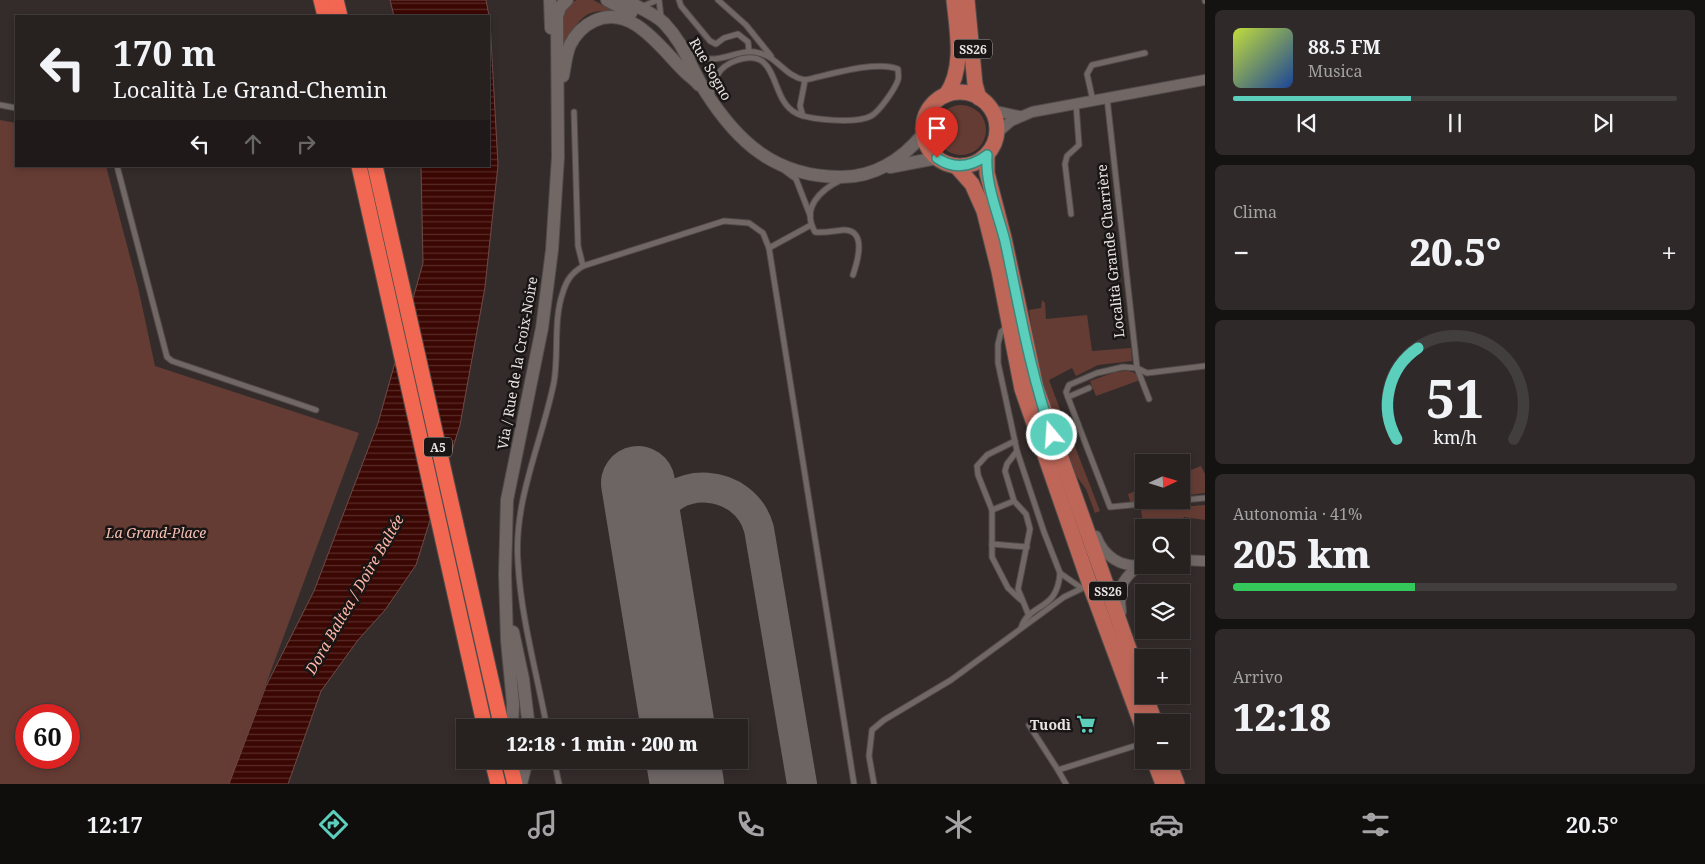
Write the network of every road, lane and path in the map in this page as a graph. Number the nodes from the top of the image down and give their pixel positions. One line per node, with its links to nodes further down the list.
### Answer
1 (321, 0): 13 (highway)
2 (336, 0): 14 (highway)
3 (550, 0): 35 (street, Via / Rue de la Croix-Noire)
4 (567, 0): 23 (street, Via / Rue de la Croix-Noire)
5 (607, 0): 22 (street, Rue Sogno)
6 (624, 0): 12 (street, Rue Sogno)
7 (659, 0): 12 (lane); 15 (lane)
8 (679, 0): 16 (lane)
9 (718, 0): 19 (lane)
10 (954, 0): 24 (main road, SS26)
11 (967, 0): 25 (main road, SS26)
12 (638, 7): 15 (street, Rue Sogno)
13 (325, 15)
14 (340, 15)
15 (663, 22): 17 (street, Rue Sogno)
16 (749, 51): 17 (lane); 19 (lane)
17 (687, 52): 22 (street, Rue Sogno)
18 (1145, 53): 27 (lane)
19 (773, 58): 20 (lane)
20 (805, 80): 33 (lane); 33 (lane)
21 (1205, 80): 26 (street)
22 (704, 90): 23 (street); 33 (lane); 40 (street, Rue Sogno)
23 (559, 93): 35 (street, Via / Rue de la Croix-Noire)
24 (946, 95): 25 (main road); 36 (main road)
25 (979, 98): 31 (main road)
26 (1107, 98): 27 (street); 55 (lane, Località Grande Charrière)
27 (1093, 100): 28 (street)
28 (1076, 103): 34 (street); 47 (lane)
29 (0, 105): 30 (lane)
30 (15, 108)
31 (991, 110): 34 (street); 37 (main road)
32 (574, 112): 51 (lane)
33 (803, 116)
34 (1019, 116): 37 (street)
35 (558, 130): 77 (street, Via / Rue de la Croix-Noire)
36 (923, 134): 39 (main road); 45 (street, Rue Sogno)
37 (996, 134): 38 (main road)
38 (987, 155): 41 (main road); 61 (main road, SS26)
39 (937, 158): 41 (main road); 45 (street, Rue Sogno)
40 (780, 166): 46 (street, Rue Sogno); 48 (lane)
41 (956, 166): 53 (main road, SS26)
42 (117, 167): 59 (lane)
43 (358, 167): 83 (highway, A5)
44 (375, 167): 84 (highway, A5)
45 (882, 168): 46 (street, Rue Sogno)
46 (847, 178): 48 (lane)
47 (1072, 214)
48 (810, 215): 49 (lane)
49 (811, 226): 50 (lane); 52 (lane)
50 (769, 248): 51 (lane); 102 (lane)
51 (583, 266): 87 (lane)
52 (853, 276)
53 (1010, 324): 62 (lane); 75 (main road, SS26)
54 (1205, 366): 55 (lane)
55 (1137, 368): 57 (lane); 58 (lane, Località Grande Charrière)
56 (1089, 388): 57 (lane)
57 (1068, 397): 60 (lane)
58 (1149, 400)
59 (316, 410)
60 (1078, 424): 61 (lane); 65 (lane)
61 (1052, 435): 64 (main road, SS26)
62 (1015, 441): 63 (lane); 67 (lane)
63 (1017, 451): 66 (lane); 74 (lane)
64 (1068, 482): 72 (street); 80 (main road, SS26)
65 (1205, 498)
66 (1014, 501): 67 (lane); 69 (lane)
67 (992, 510): 68 (lane)
68 (992, 544): 69 (lane); 76 (lane)
69 (1026, 547): 76 (lane)
70 (1190, 560): 71 (street)
71 (1205, 561)
72 (1135, 564)
73 (1135, 570): 80 (street)
74 (1060, 573): 75 (lane); 78 (lane)
75 (1085, 586): 79 (lane); 82 (main road, SS26)
76 (1021, 600): 78 (lane)
77 (506, 602): 85 (street, Via / Rue de la Croix-Noire); 86 (street, Via / Rue de la Croix-Noire)
78 (1029, 616): 79 (lane)
79 (1020, 629): 103 (lane)
80 (1126, 640): 81 (main road, SS26)
81 (1135, 666)
82 (1137, 714)
83 (483, 719)
84 (500, 719)
85 (512, 719)
86 (528, 719)
87 (546, 719)
88 (1030, 725): 97 (lane)
89 (1135, 746): 97 (lane)
90 (494, 769): 98 (highway, bridge)
91 (502, 769): 98 (street)
92 (512, 769): 99 (highway)
93 (525, 769): 100 (street)
94 (556, 769): 101 (lane)
95 (1157, 769): 105 (main road)
96 (1171, 769): 106 (main road)
97 (1058, 770): 104 (lane)
98 (497, 784)
99 (515, 784)
100 (521, 784)
101 (559, 784)
102 (854, 784)
103 (874, 784)
104 (1066, 784)
105 (1163, 784)
106 (1177, 784)

